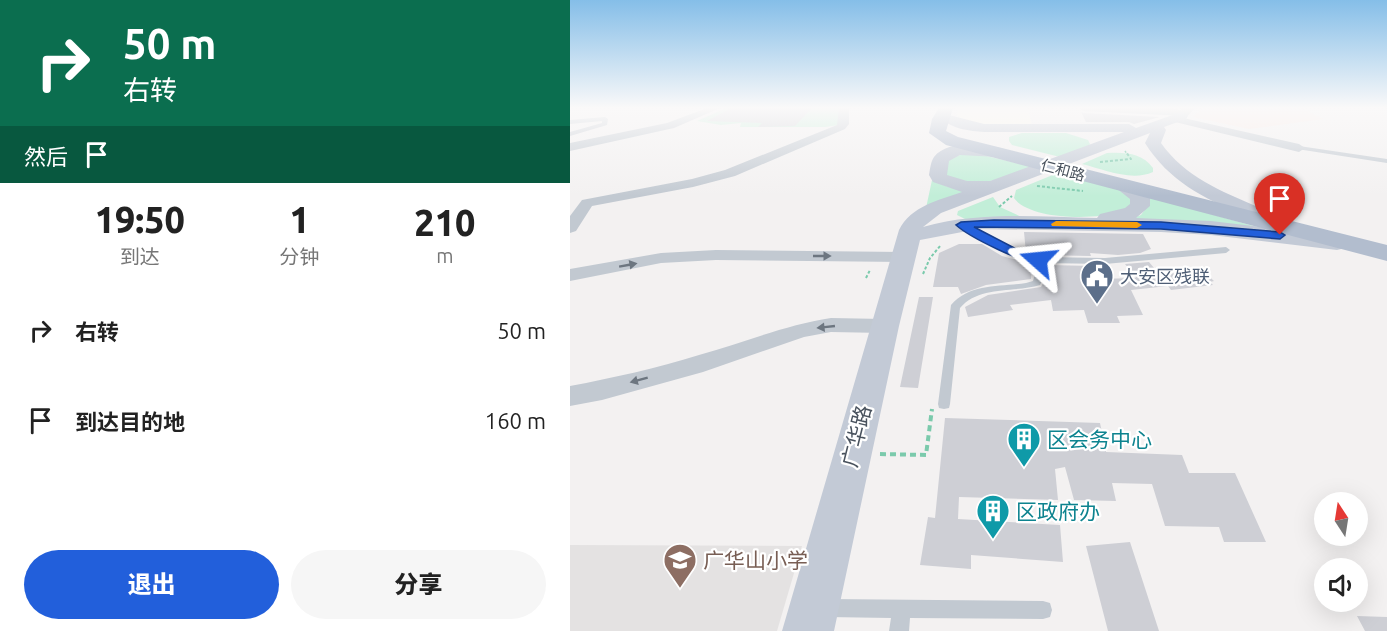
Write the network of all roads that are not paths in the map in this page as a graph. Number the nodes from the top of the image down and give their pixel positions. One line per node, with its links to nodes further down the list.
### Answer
1 (615, 137): 10 (street)
2 (815, 137): 17 (street)
3 (938, 137): 24 (main road, 广华路)
4 (951, 137): 12 (main road, 仁和路)
5 (1003, 137): 12 (main road)
6 (1091, 137): 13 (main road)
7 (1142, 137): 13 (main road)
8 (1155, 137): 19 (main road)
9 (1263, 137): 11 (street)
10 (570, 147)
11 (1299, 148): 14 (lane)
12 (1003, 151): 15 (main road, 仁和路); 16 (main road)
13 (1114, 154): 15 (main road); 16 (main road)
14 (1387, 161)
15 (1123, 182): 16 (main road); 19 (main road, 仁和路); 22 (main road, 仁和路)
16 (1010, 188): 24 (main road)
17 (587, 203): 18 (street); 21 (street)
18 (570, 206)
19 (1251, 211): 23 (main road, 仁和路)
20 (961, 225): 22 (main road); 24 (main road); 27 (lane)
21 (570, 228)
22 (1353, 244): 26 (main road, 仁和路)
23 (1387, 244)
24 (921, 245): 28 (street, one-way to 24); 29 (main road, 广华路)
25 (1226, 250): 27 (lane)
26 (1387, 253)
27 (1038, 260): 31 (lane)
28 (570, 275)
29 (884, 327): 30 (street, one-way to 30); 34 (main road, 广华路)
30 (570, 396)
31 (944, 404)
32 (902, 609): 33 (lane); 34 (lane); 35 (lane)
33 (1043, 610)
34 (811, 619)
35 (899, 631)

